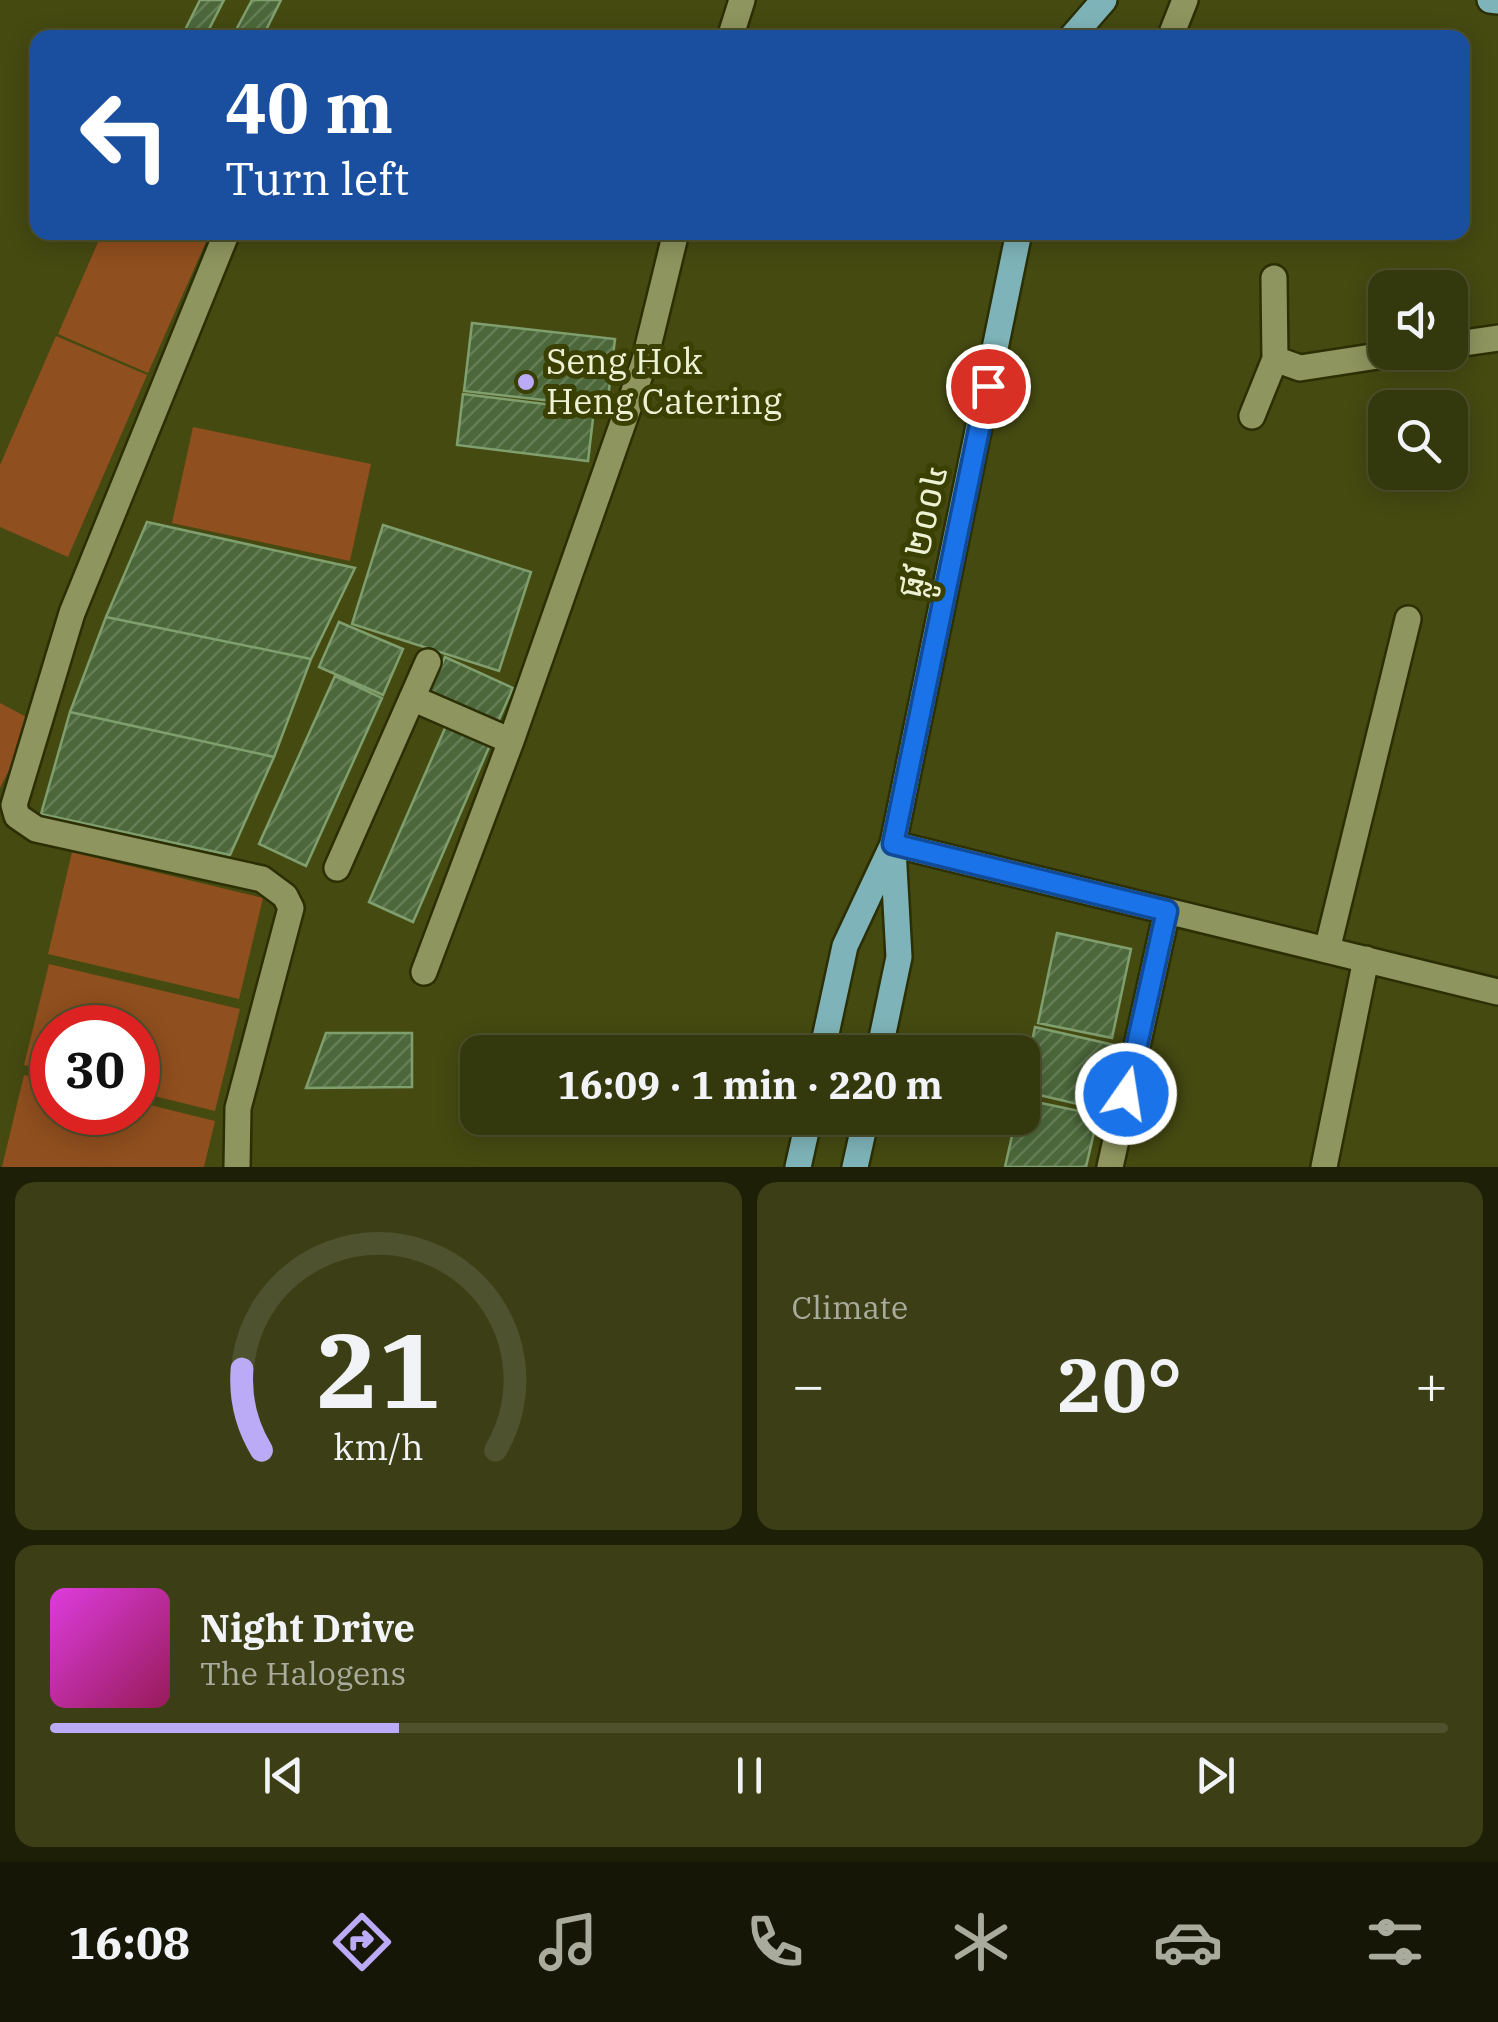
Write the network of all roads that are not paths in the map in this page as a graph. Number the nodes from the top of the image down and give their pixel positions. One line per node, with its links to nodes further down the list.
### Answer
1 (742, 0): 6 (street)
2 (1104, 0): 7 (main road)
3 (1185, 0): 8 (street)
4 (1490, 0): 5 (main road)
5 (1498, 1)
6 (733, 30)
7 (1078, 30)
8 (1173, 30)
9 (224, 240): 33 (street)
10 (674, 240): 21 (street)
11 (1018, 240): 22 (main road, ផ្លូវ ២០០៤)
12 (1274, 278): 16 (street)
13 (1498, 338): 14 (street)
14 (1468, 343)
15 (1368, 358): 16 (street)
16 (1275, 359): 17 (street)
17 (1252, 416)
18 (1408, 619): 25 (street)
19 (428, 662): 20 (street)
20 (412, 698): 21 (street); 23 (street)
21 (511, 741): 27 (street)
22 (893, 844): 24 (street); 29 (main road, ផ្លូវ ២០០៤); 30 (main road, ផ្លូវ ២០០៤)
23 (336, 868)
24 (1167, 911): 25 (street); 36 (street)
25 (1328, 950): 26 (street)
26 (1366, 960): 28 (street); 37 (street)
27 (424, 972)
28 (1498, 992)
29 (826, 1035)
30 (883, 1035)
31 (805, 1135): 34 (main road)
32 (862, 1135): 35 (main road)
33 (237, 1167)
34 (798, 1167)
35 (855, 1167)
36 (1110, 1167)
37 (1324, 1167)

